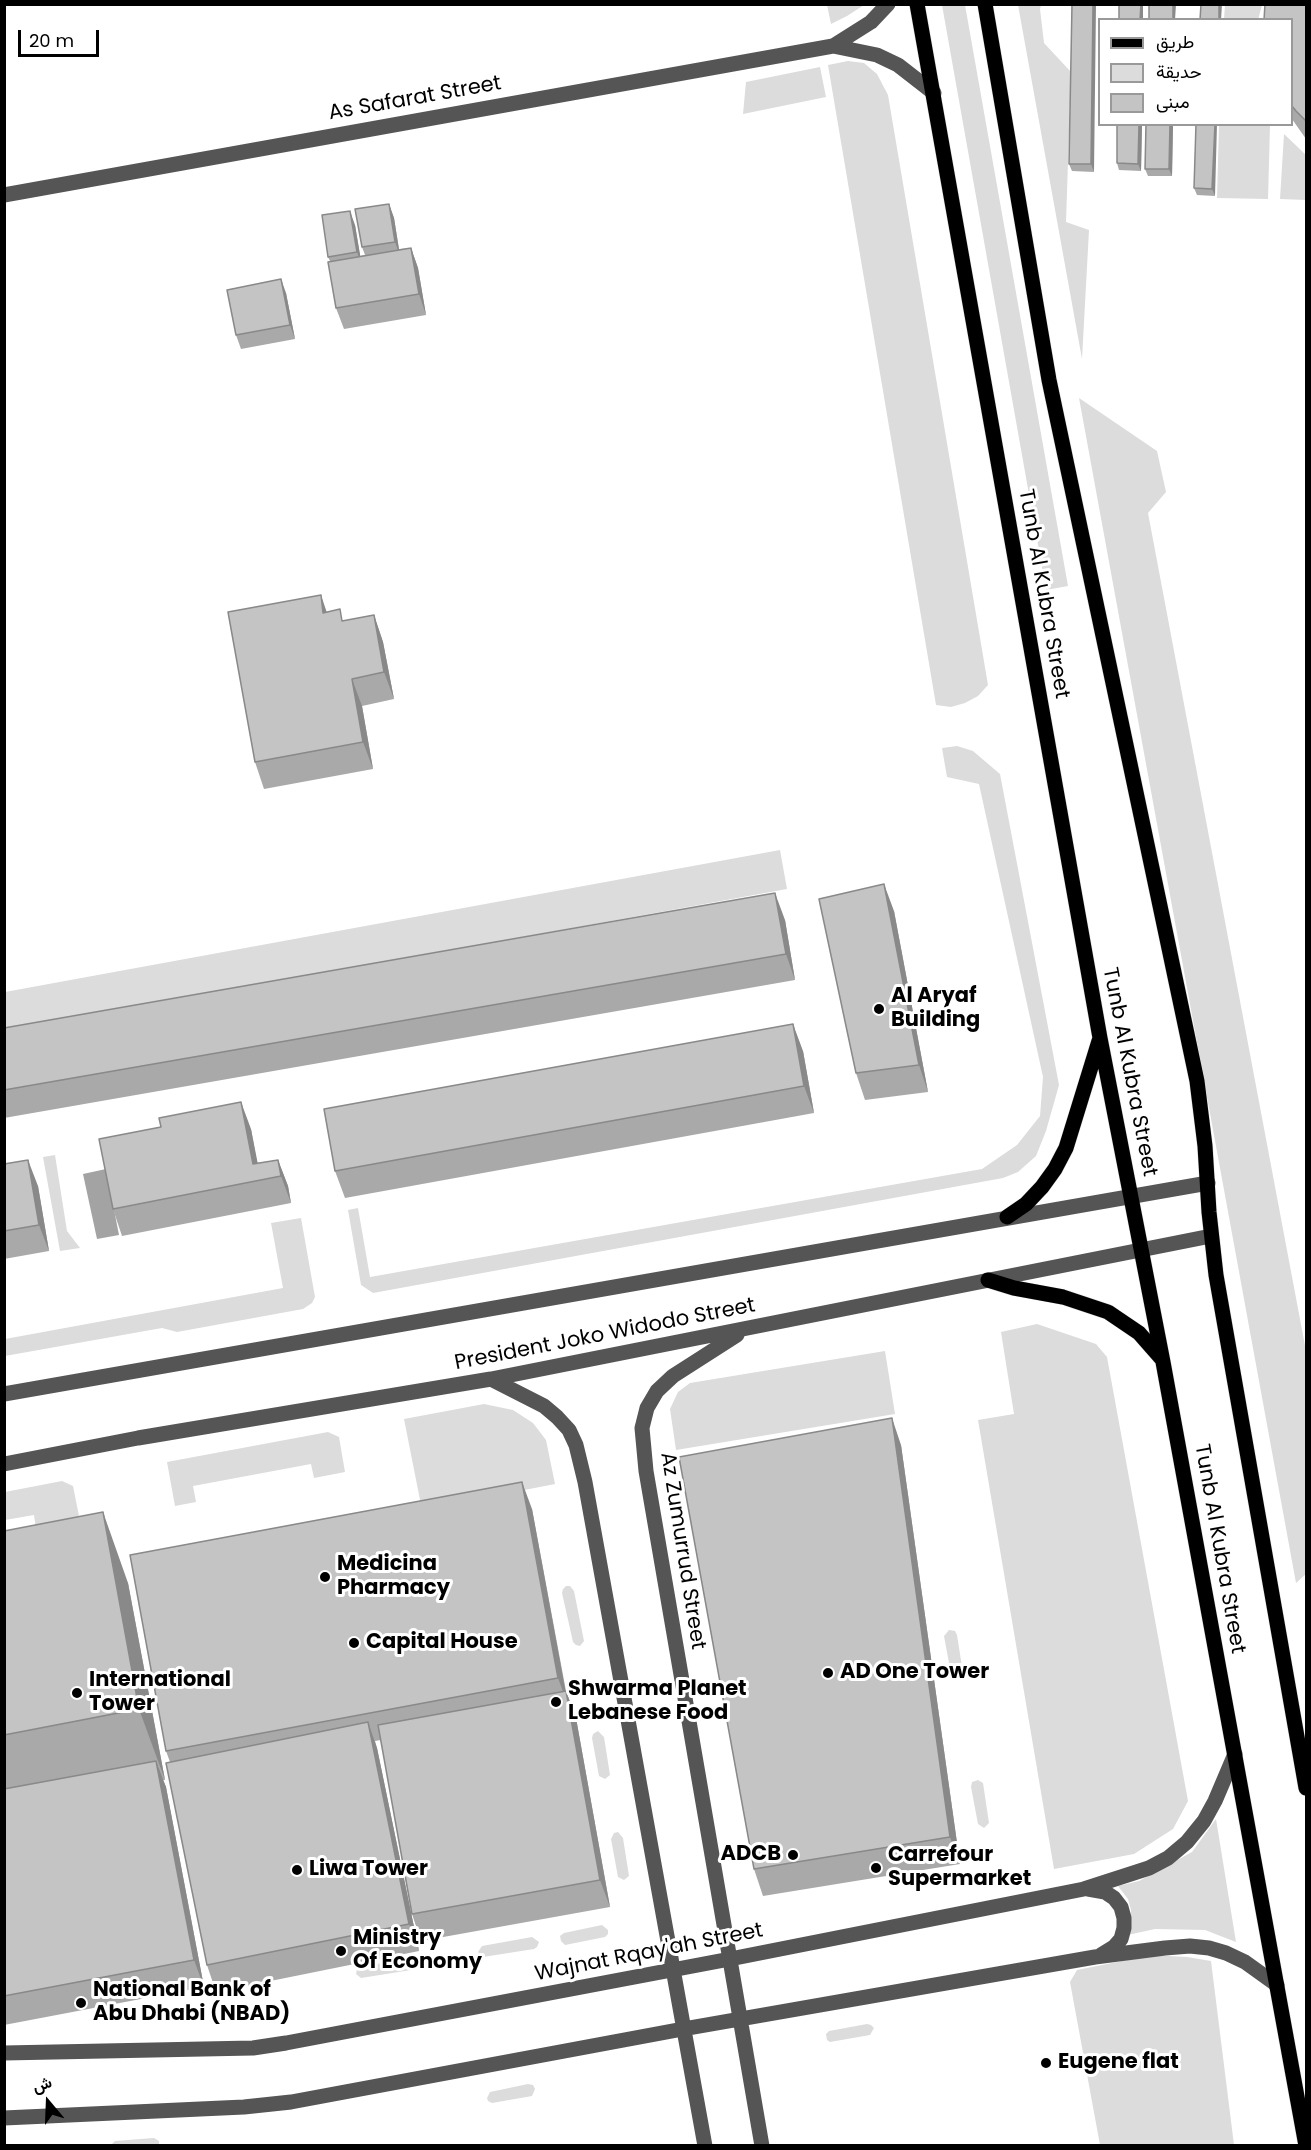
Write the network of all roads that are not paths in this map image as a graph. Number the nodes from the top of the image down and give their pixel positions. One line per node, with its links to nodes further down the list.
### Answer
1 (888, 4): 4 (street, As Safarat Street)
2 (917, 4): 5 (main road, Tunb Al Kubra Street)
3 (985, 4): 8 (main road)
4 (833, 46): 5 (street, As Safarat Street); 6 (street, As Safarat Street)
5 (934, 93): 7 (main road, Tunb Al Kubra Street)
6 (4, 195)
7 (1100, 1038): 9 (main road, Tunb Al Kubra Street); 10 (main road)
8 (1208, 1183): 9 (street, President Joko Widodo Street); 11 (main road)
9 (1131, 1197): 10 (street, President Joko Widodo Street); 12 (main road, Tunb Al Kubra Street)
10 (1007, 1217): 17 (street, President Joko Widodo Street)
11 (1211, 1236): 12 (street, President Joko Widodo Street); 20 (main road)
12 (1142, 1250): 13 (street, President Joko Widodo Street); 15 (main road, Tunb Al Kubra Street)
13 (988, 1280): 14 (street, President Joko Widodo Street); 15 (main road)
14 (744, 1330): 16 (street, President Joko Widodo Street); 23 (street, Az Zumurrud Street)
15 (1163, 1362): 19 (main road, Tunb Al Kubra Street)
16 (491, 1379): 18 (street, President Joko Widodo Street); 24 (street)
17 (4, 1394)
18 (4, 1464)
19 (1235, 1754): 21 (street, Wajnat Rqay'ah Street); 25 (main road, Tunb Al Kubra Street)
20 (1306, 1788)
21 (1084, 1888): 22 (street); 23 (street, Wajnat Rqay'ah Street)
22 (1095, 1957): 25 (street); 26 (street)
23 (730, 1959): 24 (street, Wajnat Rqay'ah Street); 26 (street, Az Zumurrud Street)
24 (673, 1969): 27 (street); 28 (street, Wajnat Rqay'ah Street)
25 (1277, 1985): 32 (main road, Tunb Al Kubra Street)
26 (740, 2020): 27 (street); 31 (street, Az Zumurrud Street)
27 (683, 2029): 29 (street); 30 (street)
28 (4, 2053)
29 (4, 2118)
30 (705, 2145)
31 (762, 2145)
32 (1306, 2145)

